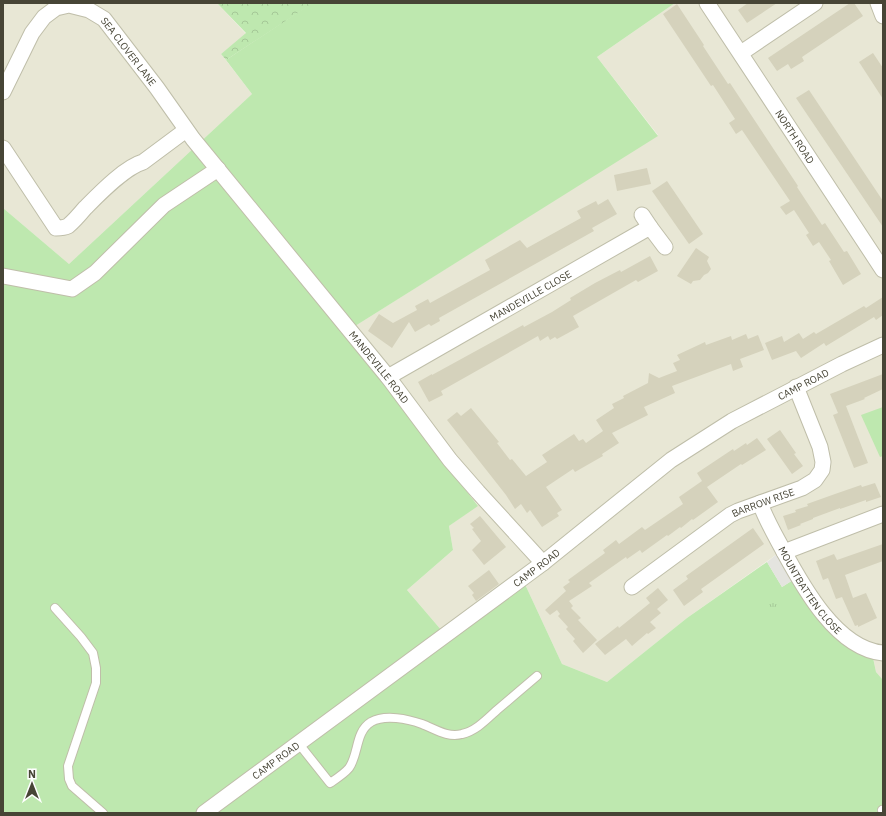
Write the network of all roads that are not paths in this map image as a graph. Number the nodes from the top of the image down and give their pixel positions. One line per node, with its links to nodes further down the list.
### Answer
1 (707, 3): 5 (street, NORTH ROAD)
2 (815, 3): 5 (street)
3 (878, 3): 4 (street)
4 (883, 16)
5 (741, 53): 11 (street, NORTH ROAD)
6 (3, 92): 7 (street, SEA CLOVER LANE)
7 (186, 130): 8 (street); 9 (street, SEA CLOVER LANE)
8 (3, 148)
9 (218, 169): 12 (street); 14 (street, MANDEVILLE ROAD)
10 (665, 247): 14 (street, MANDEVILLE CLOSE)
11 (883, 270)
12 (3, 276)
13 (883, 345): 15 (street, CAMP ROAD)
14 (388, 377): 19 (street, MANDEVILLE ROAD)
15 (796, 387): 16 (street, BARROW RISE); 19 (street, CAMP ROAD)
16 (760, 503): 18 (street, MOUNTBATTEN CLOSE); 20 (street, BARROW RISE)
17 (883, 514): 18 (street)
18 (784, 552): 22 (street, MOUNTBATTEN CLOSE)
19 (543, 563): 24 (street, CAMP ROAD)
20 (632, 587)
21 (55, 608): 25 (lane)
22 (883, 653)
23 (537, 676): 24 (lane)
24 (299, 744): 26 (street, CAMP ROAD)
25 (103, 813)
26 (204, 813)

